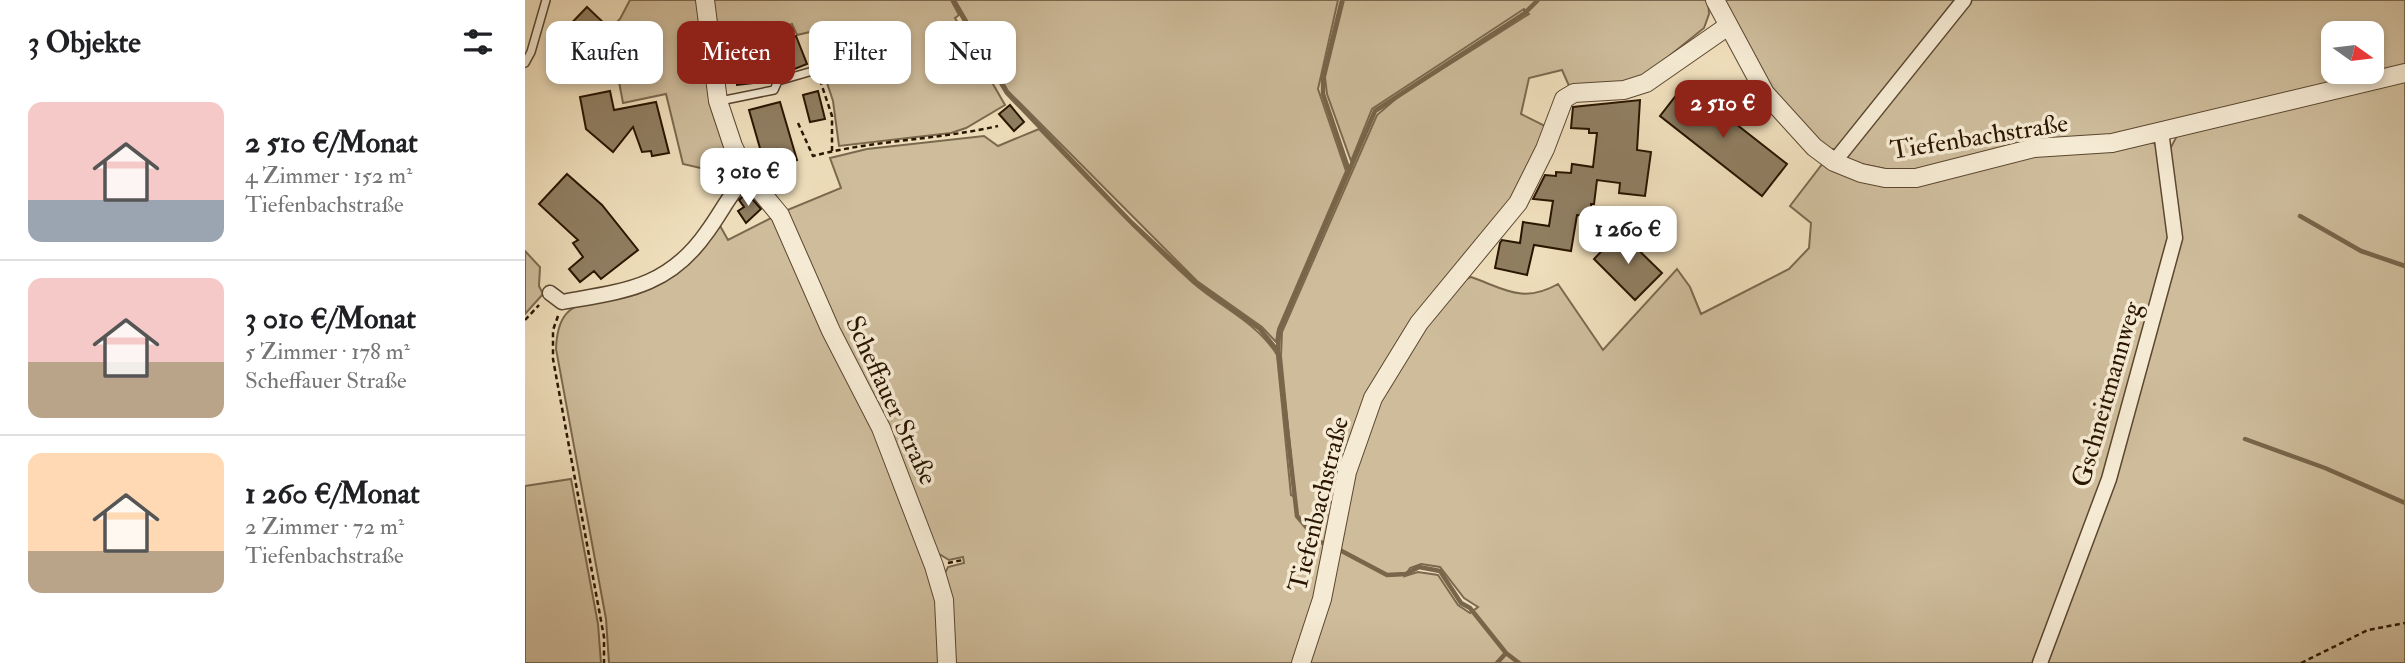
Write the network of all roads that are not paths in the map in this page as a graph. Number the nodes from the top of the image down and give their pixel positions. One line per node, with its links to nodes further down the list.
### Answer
1 (546, 0): 6 (lane)
2 (705, 0): 9 (street, Scheffauer Straße)
3 (1715, 0): 5 (street)
4 (1964, 0): 11 (street)
5 (1728, 26): 11 (street, Tiefenbachstraße); 15 (street, Tiefenbachstraße)
6 (525, 63)
7 (809, 72): 9 (lane)
8 (2405, 73): 10 (street, Tiefenbachstraße)
9 (718, 101): 12 (street, Scheffauer Straße)
10 (2161, 131): 11 (street, Tiefenbachstraße); 16 (street, Gschneitmannweg)
11 (1834, 162)
12 (747, 175): 13 (street); 14 (street, Scheffauer Straße)
13 (556, 298)
14 (947, 663)
15 (1301, 663)
16 (2040, 663)

